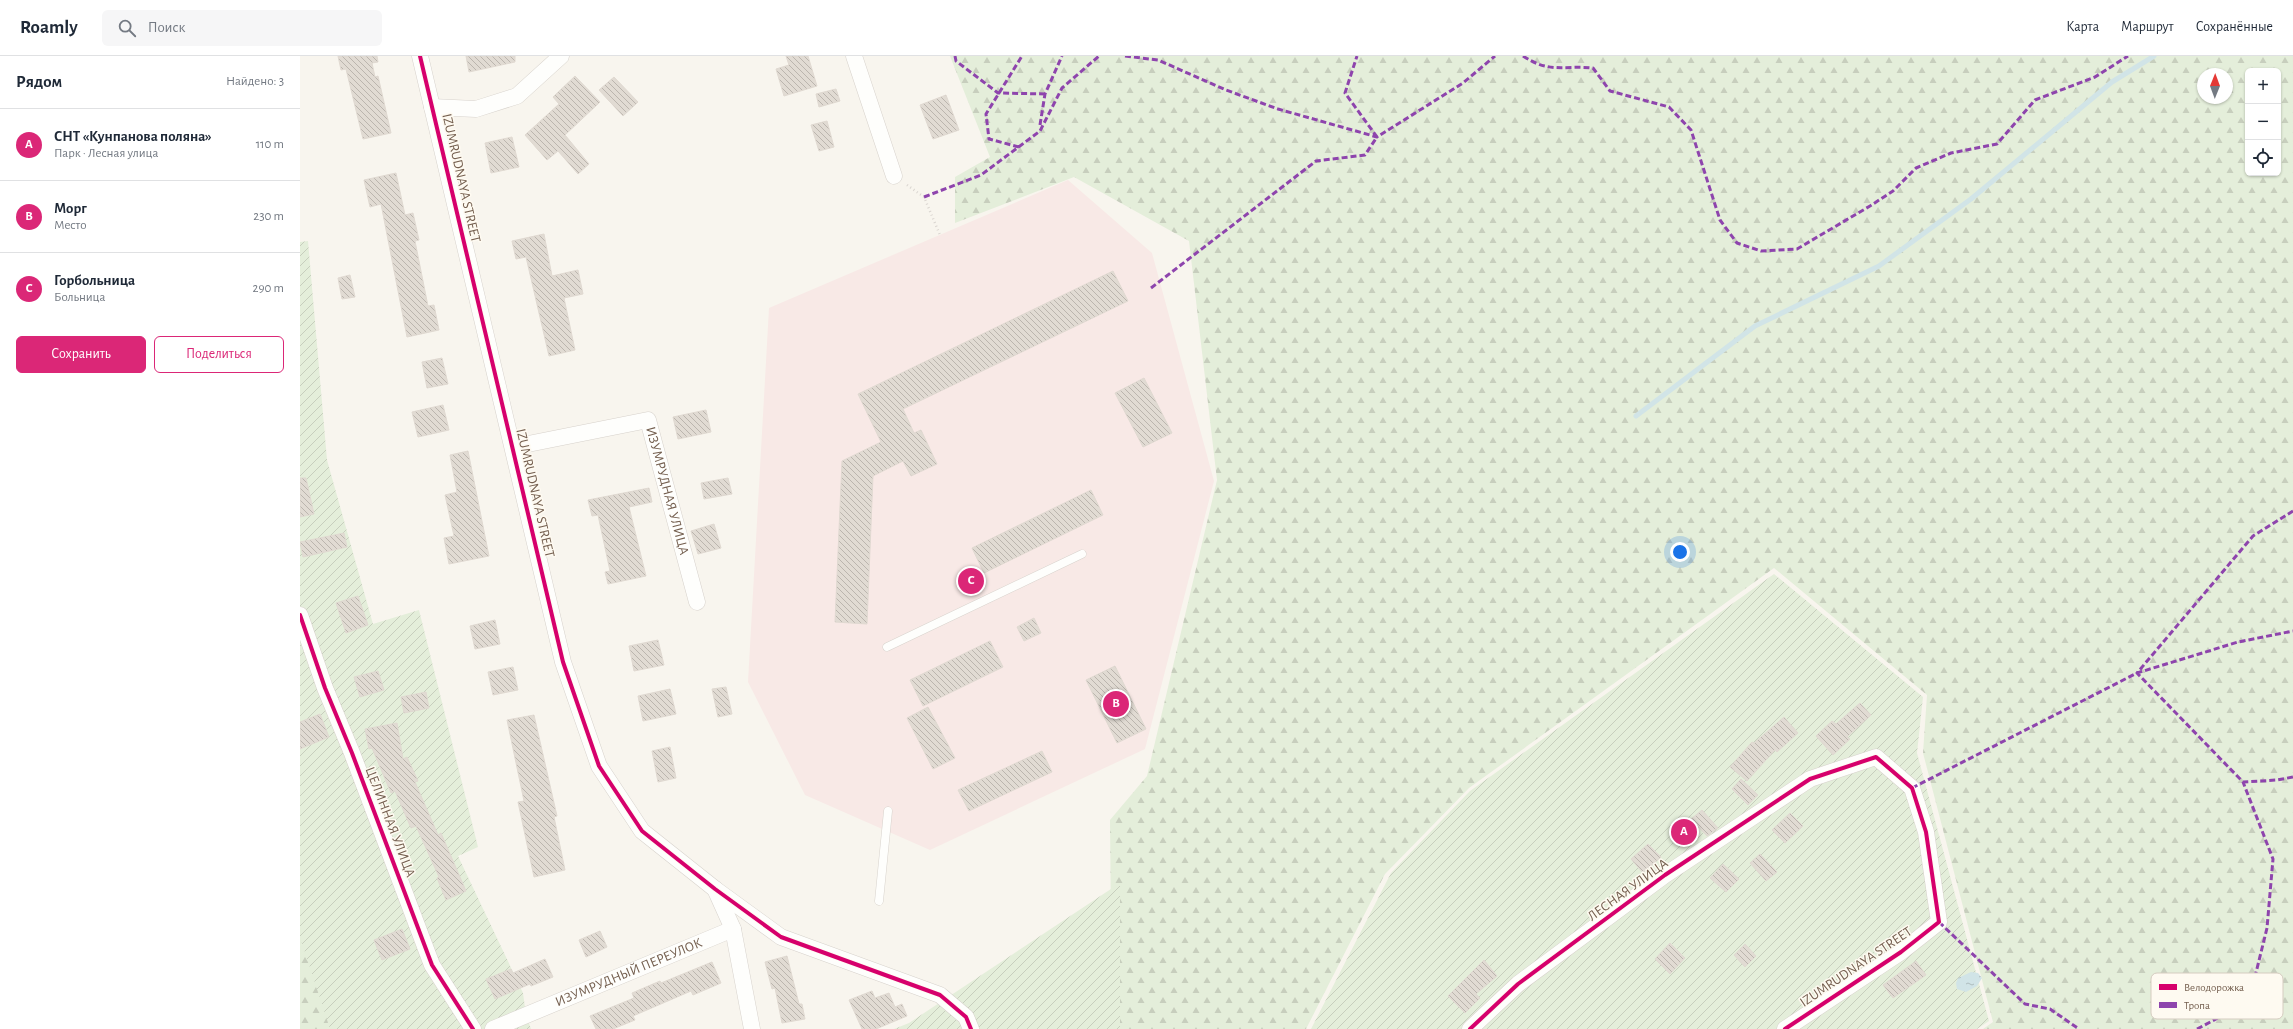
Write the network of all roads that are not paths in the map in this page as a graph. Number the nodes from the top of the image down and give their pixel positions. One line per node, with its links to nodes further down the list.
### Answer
1 (420, 56): 4 (street, IZUMRUDNAYA STREET)
2 (561, 56): 4 (street)
3 (854, 56): 5 (street)
4 (432, 107): 6 (street, IZUMRUDNAYA STREET)
5 (894, 176)
6 (513, 447): 8 (street, ИЗУМРУДНАЯ УЛИЦА); 12 (street, IZUMRUDNAYA STREET)
7 (1082, 554): 10 (lane)
8 (697, 602)
9 (300, 616): 17 (street, ЦЕЛИННАЯ УЛИЦА)
10 (887, 648)
11 (888, 811): 13 (lane)
12 (715, 889): 15 (street, IZUMRUDNAYA STREET); 16 (street)
13 (879, 901)
14 (1939, 922): 20 (street, ЛЕСНАЯ УЛИЦА); 21 (street, IZUMRUDNAYA STREET)
15 (733, 929): 18 (street, ИЗУМРУДНЫЙ ПЕРЕУЛОК); 19 (street, IZUMRUDNAYA STREET)
16 (969, 1023)
17 (473, 1029)
18 (493, 1029)
19 (752, 1029)
20 (1470, 1029)
21 (1784, 1029)

